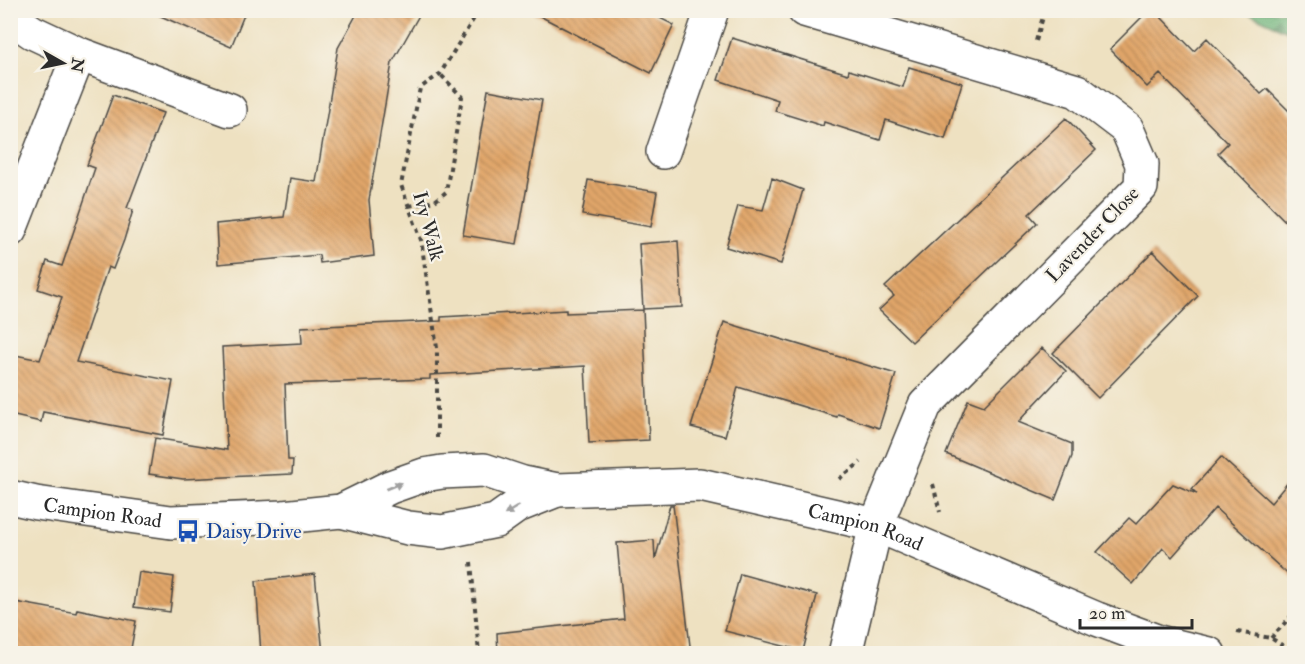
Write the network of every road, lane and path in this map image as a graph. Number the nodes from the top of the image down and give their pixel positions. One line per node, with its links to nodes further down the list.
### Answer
1 (479, 10): 6 (path, Ivy Walk)
2 (712, 10): 8 (street)
3 (804, 10): 15 (street, Lavender Close)
4 (10, 17): 5 (street)
5 (79, 54): 7 (street); 10 (street)
6 (440, 74): 9 (path, Ivy Walk); 9 (path)
7 (230, 110)
8 (663, 152)
9 (409, 206): 11 (path, Ivy Walk)
10 (10, 230)
11 (442, 472): 12 (street, Campion Road); 14 (street, Campion Road, one-way to 11)
12 (556, 490): 15 (street, Campion Road); 16 (street, Campion Road, one-way to 16)
13 (10, 496): 14 (street, Campion Road)
14 (341, 511): 16 (street, Campion Road)
15 (876, 525): 19 (street, Campion Road); 22 (street, Lavender Close)
16 (467, 527): 21 (path)
17 (1294, 613): 18 (path)
18 (1271, 638)
19 (1162, 650): 23 (street, Campion Road)
20 (1294, 653): 24 (path)
21 (479, 654)
22 (845, 654)
23 (1209, 654)
24 (1283, 654)

